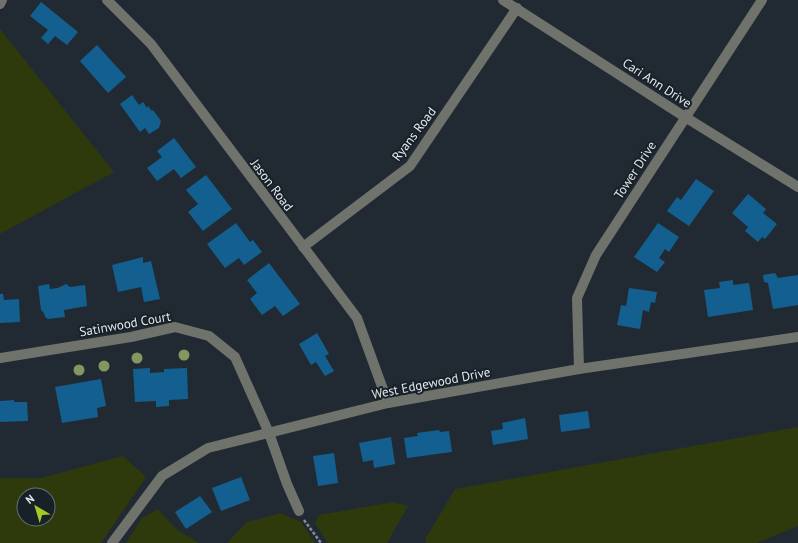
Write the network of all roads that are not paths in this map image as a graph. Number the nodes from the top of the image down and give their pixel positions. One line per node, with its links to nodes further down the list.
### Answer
1 (2, 0): 5 (street)
2 (108, 0): 9 (street, Jason Road)
3 (503, 0): 6 (street, Cari Ann Drive)
4 (762, 0): 7 (street, Tower Drive)
5 (0, 4)
6 (517, 8): 7 (street, Cari Ann Drive); 9 (street, Ryans Road)
7 (685, 116): 8 (street, Cari Ann Drive); 12 (street, Tower Drive)
8 (798, 187)
9 (303, 247): 13 (street, Jason Road)
10 (798, 337): 12 (street, West Edgewood Drive)
11 (0, 358): 14 (street, Satinwood Court)
12 (579, 369): 13 (street, West Edgewood Drive)
13 (388, 403): 14 (street, West Edgewood Drive)
14 (269, 433): 15 (street, Satinwood Court); 16 (street, West Edgewood Drive)
15 (299, 511)
16 (112, 543)

